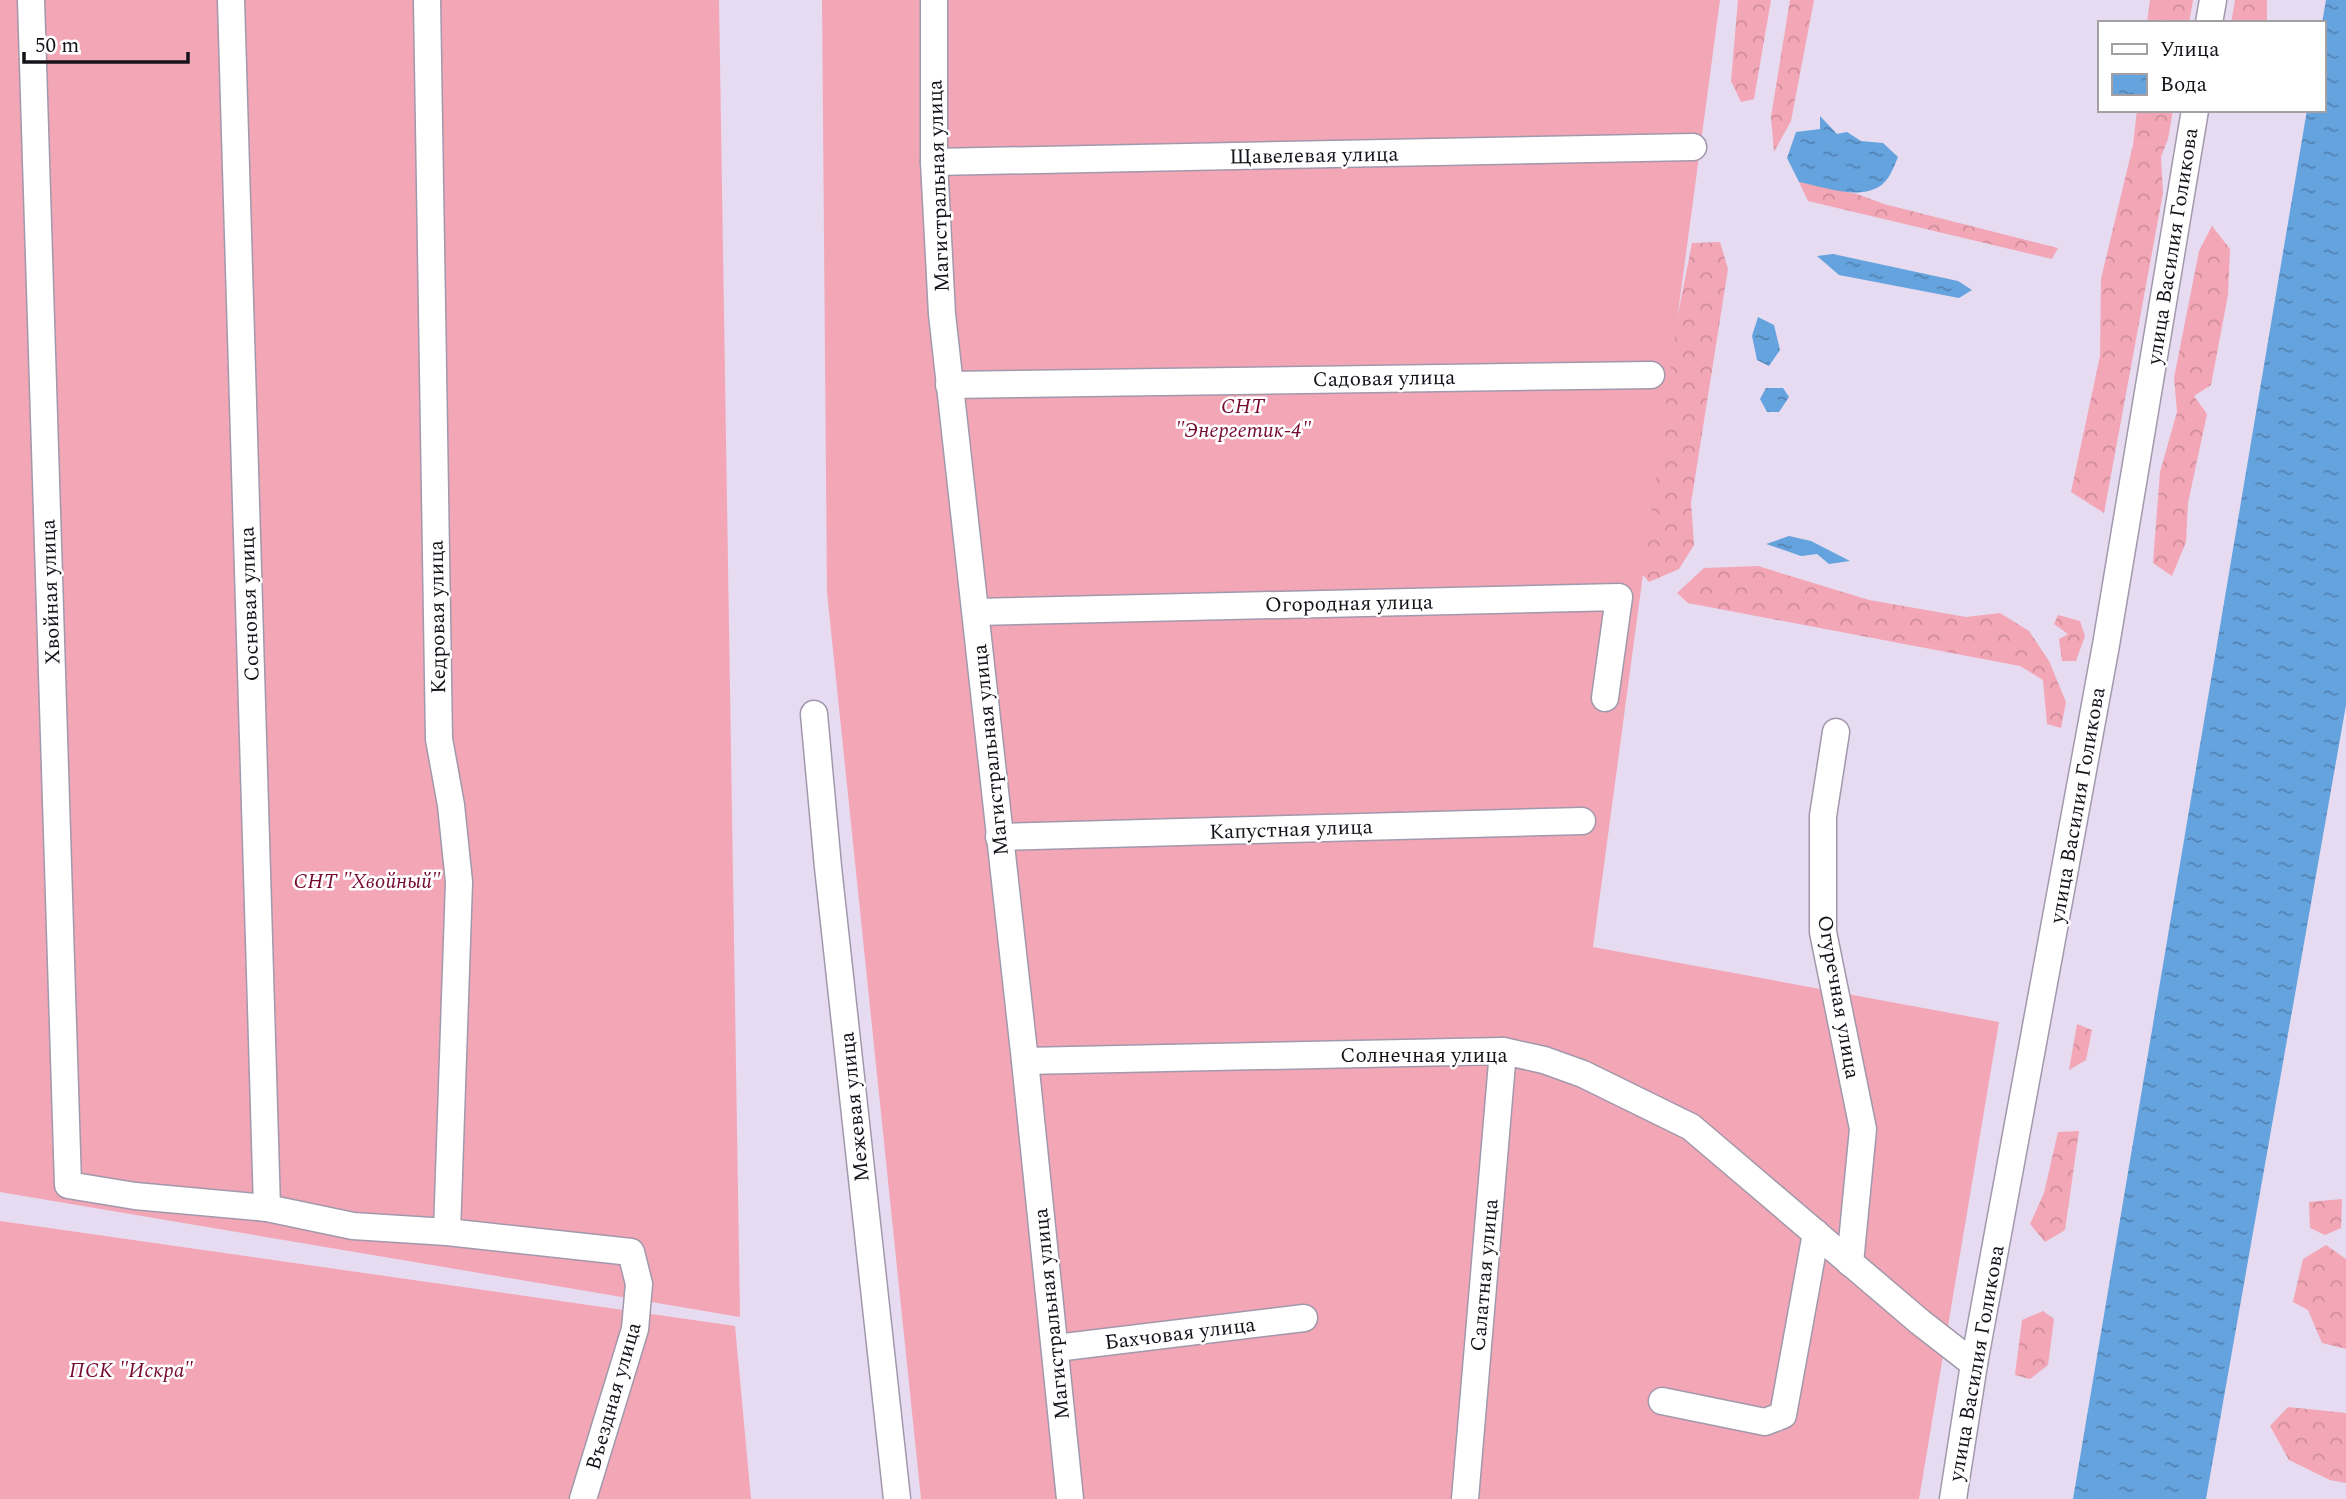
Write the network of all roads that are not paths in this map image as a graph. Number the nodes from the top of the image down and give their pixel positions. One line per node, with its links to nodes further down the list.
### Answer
1 (31, 0): 20 (street, Хвойная улица)
2 (231, 0): 20 (street, Сосновая улица)
3 (427, 0): 21 (street, Кедровая улица)
4 (934, 0): 9 (street, Магистральная улица)
5 (2213, 0): 6 (street)
6 (2209, 21)
7 (2195, 112): 26 (street, улица Василия Голикова)
8 (1693, 147): 9 (street, Щавелевая улица)
9 (934, 162): 11 (street, Магистральная улица)
10 (1651, 375): 11 (street, Садовая улица)
11 (949, 385): 12 (street, Магистральная улица)
12 (976, 612): 13 (street, Огородная улица); 17 (street, Магистральная улица)
13 (1605, 698)
14 (814, 714): 29 (street, Межевая улица)
15 (1836, 732): 23 (street, Огуречная улица)
16 (1582, 821): 17 (street, Капустная улица)
17 (999, 837): 19 (street, Магистральная улица)
18 (1503, 1051): 19 (street, Солнечная улица); 22 (street, Солнечная улица); 31 (street, Салатная улица)
19 (1025, 1060): 25 (street, Магистральная улица)
20 (267, 1208): 21 (street)
21 (447, 1232): 28 (street, Въездная улица)
22 (1816, 1233): 23 (street, Солнечная улица); 27 (street)
23 (1850, 1263): 26 (street, Солнечная улица)
24 (1304, 1318): 25 (street, Бахчовая улица)
25 (1056, 1348): 30 (street, Магистральная улица)
26 (1974, 1364): 32 (street, улица Василия Голикова)
27 (1662, 1401)
28 (583, 1499)
29 (897, 1499)
30 (1070, 1499)
31 (1465, 1499)
32 (1953, 1499)

